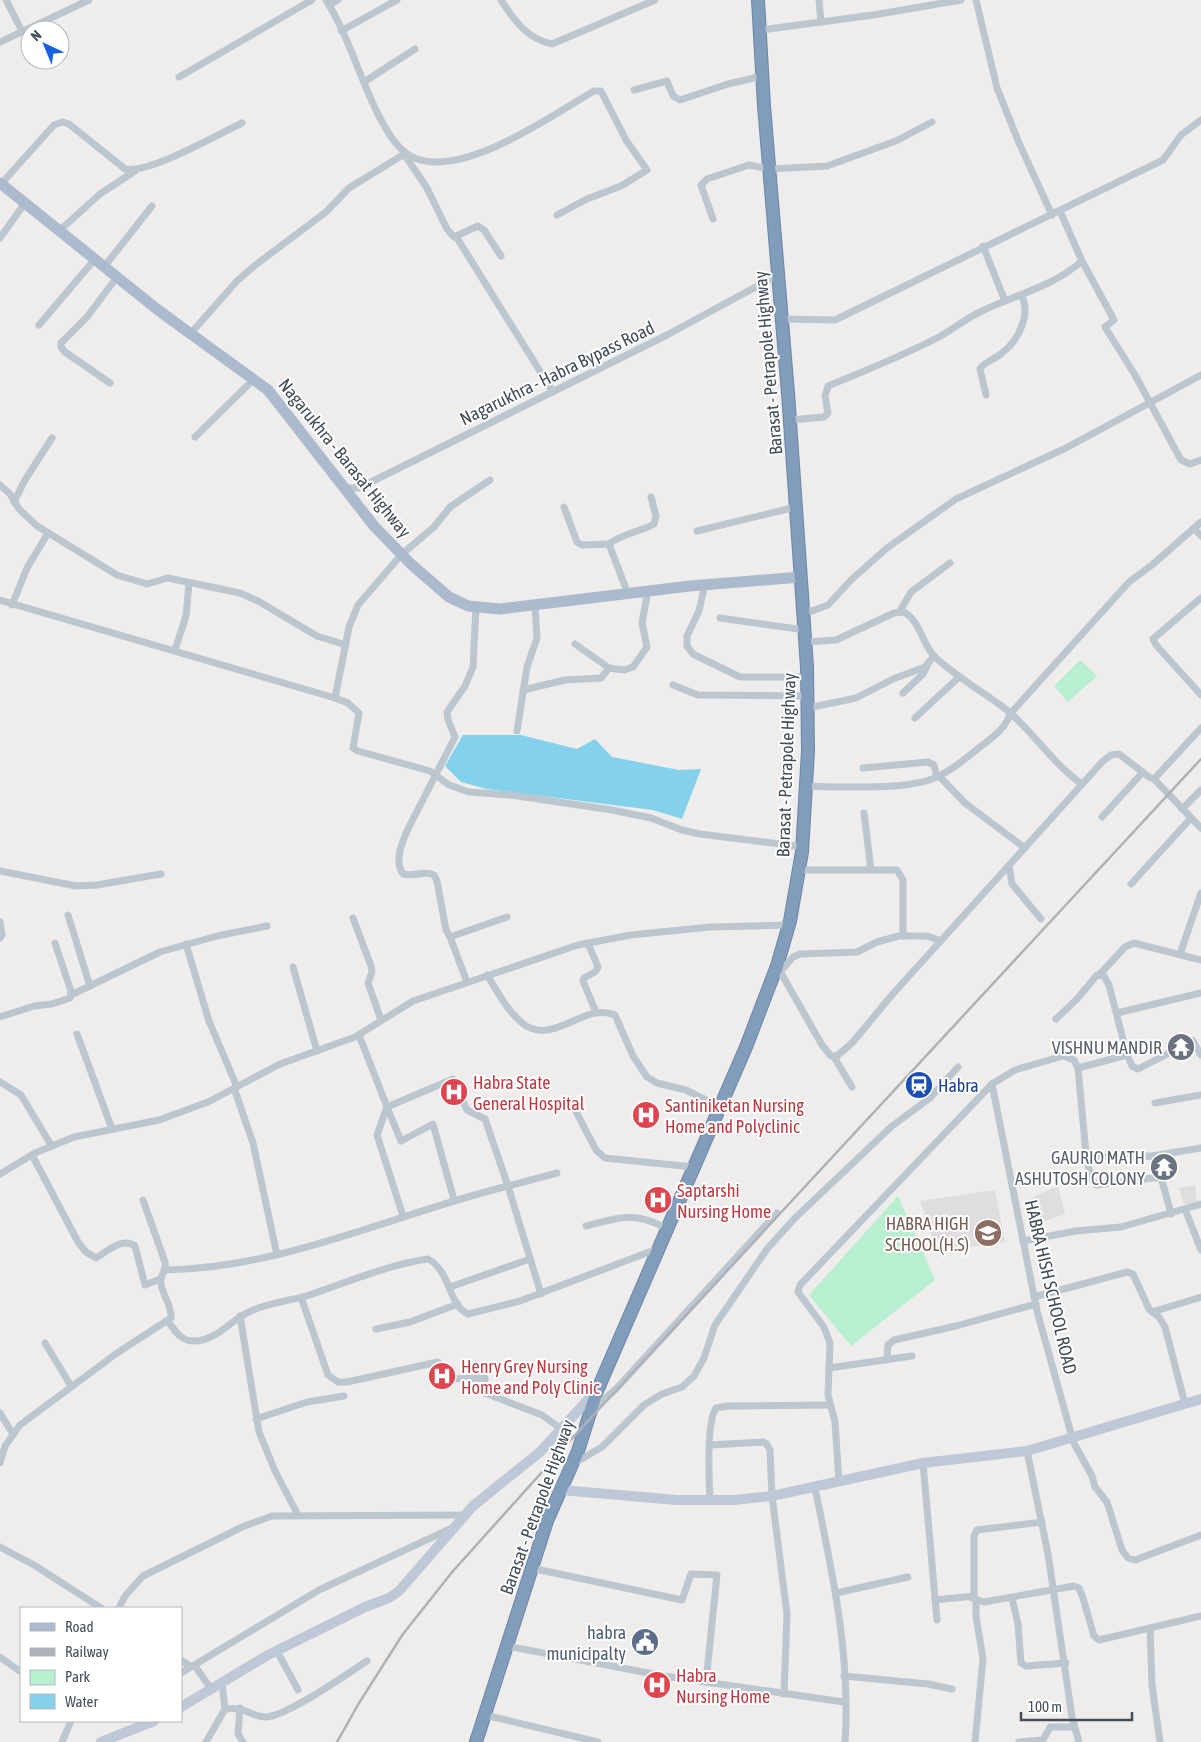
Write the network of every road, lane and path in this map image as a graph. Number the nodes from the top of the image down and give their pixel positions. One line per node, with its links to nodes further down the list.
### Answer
1 (6, 0): 16 (street)
2 (89, 0): 14 (street)
3 (312, 0): 23 (street)
4 (338, 0): 12 (street)
5 (398, 0): 13 (street)
6 (501, 0): 7 (street)
7 (656, 0)
8 (758, 0): 18 (highway, Barasat - Petrapole Highway)
9 (819, 0): 15 (street)
10 (961, 0): 15 (street)
11 (976, 0): 37 (street)
12 (328, 3): 17 (street)
13 (382, 3): 17 (street)
14 (46, 20)
15 (821, 22): 18 (street)
16 (20, 27)
17 (341, 30): 24 (street)
18 (761, 30): 22 (highway, Barasat - Petrapole Highway)
19 (20, 32): 20 (street)
20 (0, 42)
21 (415, 49): 24 (street)
22 (763, 76): 25 (street); 30 (highway, Barasat - Petrapole Highway)
23 (179, 77)
24 (364, 82): 29 (street)
25 (634, 90)
26 (1201, 120): 35 (street)
27 (932, 122): 30 (street)
28 (242, 123): 31 (street)
29 (405, 153): 36 (street); 41 (street); 53 (street)
30 (769, 169): 38 (street); 47 (highway, Barasat - Petrapole Highway)
31 (136, 170): 32 (street); 39 (street)
32 (0, 183): 33 (main road, Nagarukhra - Barasat Highway)
33 (25, 203): 39 (main road, Nagarukhra - Barasat Highway); 40 (street)
34 (152, 206): 46 (street)
35 (1060, 211): 37 (street); 45 (street)
36 (558, 215)
37 (1052, 215): 42 (street)
38 (713, 219)
39 (59, 231): 44 (main road, Nagarukhra - Barasat Highway)
40 (0, 238)
41 (457, 238): 43 (street); 57 (street)
42 (983, 246): 50 (street); 51 (street)
43 (500, 256)
44 (95, 259): 46 (main road, Nagarukhra - Barasat Highway); 52 (street)
45 (1082, 262): 49 (street); 59 (street)
46 (104, 267): 48 (main road, Nagarukhra - Barasat Highway)
47 (778, 275): 51 (highway, Barasat - Petrapole Highway); 57 (street, Nagarukhra - Habra Bypass Road)
48 (117, 277): 53 (main road, Nagarukhra - Barasat Highway); 56 (street)
49 (1021, 295): 50 (street); 58 (street)
50 (1005, 301): 60 (street)
51 (782, 319): 60 (highway, Barasat - Petrapole Highway)
52 (39, 325)
53 (191, 333): 55 (main road, Nagarukhra - Barasat Highway)
54 (1201, 375): 59 (street)
55 (254, 379): 61 (street); 67 (main road, Nagarukhra - Barasat Highway)
56 (110, 383)
57 (553, 392): 66 (street, Nagarukhra - Habra Bypass Road)
58 (986, 395)
59 (1148, 402): 63 (street); 90 (street)
60 (790, 420): 71 (highway, Barasat - Petrapole Highway)
61 (196, 437)
62 (52, 438): 69 (street)
63 (1201, 460)
64 (490, 480): 78 (street)
65 (0, 485): 69 (street)
66 (359, 488): 67 (street); 67 (street, Nagarukhra - Habra Bypass Road)
67 (348, 493): 78 (main road, Nagarukhra - Barasat Highway)
68 (651, 497): 77 (street)
69 (14, 502): 75 (street)
70 (564, 507): 77 (street)
71 (796, 507): 74 (street); 80 (highway, Barasat - Petrapole Highway)
72 (1201, 522): 73 (street)
73 (1194, 528): 76 (street); 108 (street)
74 (697, 531)
75 (48, 533): 81 (street); 87 (street)
76 (1201, 536)
77 (609, 544): 84 (street)
78 (401, 554): 89 (main road, Nagarukhra - Barasat Highway); 95 (street)
79 (950, 563): 91 (street)
80 (801, 577): 82 (main road, Nagarukhra - Barasat Highway); 90 (highway, Barasat - Petrapole Highway)
81 (189, 583): 95 (street); 96 (street)
82 (705, 584): 83 (main road, Nagarukhra - Barasat Highway); 100 (street)
83 (648, 591): 84 (main road, Nagarukhra - Barasat Highway); 99 (street)
84 (628, 594): 88 (main road, Nagarukhra - Barasat Highway)
85 (1201, 598): 105 (street)
86 (0, 600): 87 (street)
87 (12, 604): 96 (street)
88 (535, 606): 89 (main road, Nagarukhra - Barasat Highway); 103 (street)
89 (476, 607): 114 (street)
90 (803, 608): 93 (highway, Barasat - Petrapole Highway)
91 (900, 611): 93 (street); 97 (street)
92 (720, 618): 93 (street)
93 (805, 636): 100 (highway, Barasat - Petrapole Highway)
94 (574, 644): 99 (street)
95 (346, 645): 106 (street)
96 (175, 650): 106 (street)
97 (934, 656): 98 (street); 101 (street)
98 (928, 664): 104 (street); 107 (street)
99 (609, 668): 103 (street)
100 (808, 677): 107 (highway, Barasat - Petrapole Highway)
101 (960, 677): 108 (street); 109 (street)
102 (673, 684): 107 (street)
103 (523, 690): 111 (street)
104 (903, 693)
105 (1201, 695)
106 (335, 698): 114 (street)
107 (808, 702): 118 (highway, Barasat - Petrapole Highway)
108 (1010, 714): 115 (street); 117 (street)
109 (914, 718)
110 (1201, 728): 116 (street)
111 (517, 731)
112 (862, 768): 115 (street)
113 (1143, 772): 116 (street); 117 (street); 122 (street)
114 (435, 775): 125 (street); 141 (street)
115 (938, 777): 118 (street); 126 (street)
116 (1154, 779): 120 (street)
117 (1082, 784): 126 (street)
118 (806, 786): 125 (highway, Barasat - Petrapole Highway)
119 (1201, 790): 120 (street)
120 (1182, 809): 123 (street)
121 (864, 813): 129 (street)
122 (1102, 817)
123 (1191, 818): 124 (street); 132 (street)
124 (1201, 828)
125 (802, 847): 128 (highway, Barasat - Petrapole Highway)
126 (1025, 848): 127 (street)
127 (1009, 866): 137 (street); 144 (street)
128 (799, 870): 129 (street); 139 (highway, Barasat - Petrapole Highway)
129 (871, 870): 142 (street)
130 (0, 871): 131 (street)
131 (161, 874)
132 (1130, 884)
133 (1201, 893): 148 (street)
134 (68, 915): 155 (street)
135 (507, 917): 141 (street)
136 (353, 918): 162 (street)
137 (1041, 919)
138 (0, 922): 143 (street)
139 (788, 925): 146 (street); 151 (highway, Barasat - Petrapole Highway)
140 (267, 926): 147 (street)
141 (450, 936): 154 (street)
142 (903, 936): 144 (street); 151 (street)
143 (0, 938)
144 (941, 941): 168 (street)
145 (55, 943): 157 (street)
146 (588, 943): 153 (street); 158 (street)
147 (186, 944): 155 (street); 174 (street)
148 (1180, 954): 149 (street); 152 (street)
149 (1201, 960)
150 (293, 967): 165 (street)
151 (779, 969): 168 (street); 179 (highway, Barasat - Petrapole Highway)
152 (1100, 974): 159 (street); 161 (street)
153 (487, 975): 154 (street); 158 (street)
154 (466, 982): 162 (street)
155 (90, 986): 157 (street)
156 (1201, 993): 159 (street)
157 (71, 995): 160 (street)
158 (596, 1012): 179 (street)
159 (1118, 1013): 166 (street)
160 (0, 1017)
161 (1056, 1019)
162 (381, 1020): 164 (street)
163 (77, 1034): 180 (street)
164 (359, 1035): 165 (street); 178 (street)
165 (317, 1050): 174 (street)
166 (1127, 1055): 167 (street); 170 (street)
167 (1201, 1055)
168 (834, 1057): 173 (street)
169 (958, 1066): 237 (street)
170 (1078, 1068): 172 (street); 183 (street)
171 (0, 1082): 181 (street)
172 (992, 1084): 200 (street, HABRA HISH SCHOOL ROAD); 220 (street)
173 (852, 1087)
174 (236, 1088): 180 (street); 203 (street)
175 (1201, 1095): 177 (street)
176 (571, 1102): 186 (street)
177 (1155, 1103)
178 (387, 1107): 190 (street); 192 (street); 197 (street)
179 (720, 1107): 186 (highway, Barasat - Petrapole Highway)
180 (112, 1129): 181 (street)
181 (51, 1146): 184 (street)
182 (1201, 1148): 185 (street)
183 (1086, 1154): 185 (street); 189 (street)
184 (32, 1155): 188 (street); 206 (street)
185 (1152, 1156): 189 (street)
186 (693, 1167): 199 (highway, Barasat - Petrapole Highway)
187 (557, 1173): 190 (street)
188 (0, 1174)
189 (1161, 1177): 196 (street)
190 (508, 1186): 192 (street); 204 (street)
191 (143, 1200): 205 (street)
192 (454, 1200): 197 (street)
193 (1201, 1204): 194 (street)
194 (1185, 1209): 196 (street); 202 (street)
195 (778, 1213): 227 (street)
196 (1171, 1214): 200 (street)
197 (403, 1216): 203 (street)
198 (586, 1226): 199 (street)
199 (666, 1228): 201 (highway, Barasat - Petrapole Highway)
200 (1023, 1241): 211 (street, HABRA HISH SCHOOL ROAD)
201 (658, 1249): 208 (street); 222 (highway, Barasat - Petrapole Highway)
202 (1201, 1250)
203 (277, 1255): 205 (street)
204 (530, 1259): 207 (street); 208 (street)
205 (166, 1270): 206 (street)
206 (160, 1279): 215 (street)
207 (450, 1287): 210 (street); 212 (street)
208 (541, 1294): 212 (street)
209 (1201, 1297): 213 (street)
210 (300, 1298): 214 (street); 230 (street)
211 (1035, 1300): 213 (street); 219 (street); 232 (street, HABRA HISH SCHOOL ROAD)
212 (458, 1304): 216 (street)
213 (1152, 1312): 225 (street)
214 (240, 1316): 215 (street); 229 (street)
215 (168, 1322): 221 (street)
216 (376, 1329)
217 (46, 1343): 221 (street)
218 (912, 1356): 219 (street)
219 (887, 1360): 220 (street)
220 (829, 1368): 226 (street)
221 (71, 1386): 231 (street)
222 (597, 1390): 227 (highway, Barasat - Petrapole Highway); 230 (main road)
223 (344, 1396): 229 (street)
224 (1201, 1399): 225 (main road)
225 (1185, 1404): 232 (main road)
226 (830, 1405): 233 (street); 238 (street)
227 (590, 1411): 237 (highway, Barasat - Petrapole Highway)
228 (0, 1413): 231 (street)
229 (256, 1418): 243 (street)
230 (560, 1428): 244 (main road)
231 (13, 1434): 235 (street)
232 (1072, 1437): 234 (main road); 247 (street, HABRA HISH SCHOOL ROAD)
233 (710, 1445): 241 (street); 242 (street)
234 (1027, 1450): 236 (main road); 245 (street)
235 (0, 1463)
236 (923, 1463): 238 (main road); 255 (street)
237 (573, 1464): 240 (highway, Barasat - Petrapole Highway)
238 (839, 1482): 239 (main road)
239 (815, 1488): 241 (main road); 252 (street)
240 (561, 1490): 242 (main road); 249 (highway, Barasat - Petrapole Highway)
241 (772, 1496): 242 (main road); 276 (street)
242 (710, 1500)
243 (298, 1515): 244 (street); 257 (street)
244 (465, 1515): 246 (main road)
245 (1042, 1522): 251 (street); 254 (street)
246 (455, 1526): 262 (main road); 267 (street)
247 (1201, 1535)
248 (0, 1547): 256 (street)
249 (531, 1568): 261 (highway, Barasat - Petrapole Highway); 271 (street)
250 (908, 1577): 252 (street)
251 (1053, 1590): 253 (street); 260 (street); 266 (street)
252 (836, 1593): 270 (street)
253 (1012, 1598): 254 (street); 266 (street)
254 (974, 1599): 255 (street); 294 (street)
255 (935, 1600): 259 (street)
256 (99, 1607)
257 (120, 1607)
258 (1201, 1616): 260 (street)
259 (936, 1620)
260 (1150, 1628): 297 (street)
261 (507, 1646): 271 (street); 281 (highway, Barasat - Petrapole Highway)
262 (277, 1651): 272 (main road); 275 (street)
263 (0, 1657): 268 (street)
264 (182, 1661): 267 (street)
265 (367, 1661): 279 (street)
266 (1066, 1663): 285 (street)
267 (190, 1666): 269 (street); 273 (street)
268 (20, 1671)
269 (182, 1672)
270 (844, 1676): 274 (street); 277 (street)
271 (706, 1682): 276 (street)
272 (222, 1683): 278 (main road); 280 (street)
273 (209, 1686)
274 (952, 1689)
275 (298, 1690)
276 (784, 1694): 277 (street)
277 (844, 1702): 293 (street)
278 (182, 1706)
279 (240, 1708): 280 (street); 290 (street)
280 (225, 1709): 289 (street)
281 (485, 1715): 286 (street); 291 (highway, Barasat - Petrapole Highway)
282 (72, 1722): 287 (street)
283 (149, 1722): 284 (main road)
284 (135, 1725): 288 (main road)
285 (1074, 1727): 295 (street); 296 (street)
286 (582, 1740): 292 (street)
287 (62, 1742)
288 (101, 1742)
289 (206, 1742)
290 (243, 1742)
291 (476, 1742)
292 (598, 1742)
293 (844, 1742)
294 (975, 1742)
295 (1019, 1742)
296 (1079, 1742)
297 (1160, 1742)

